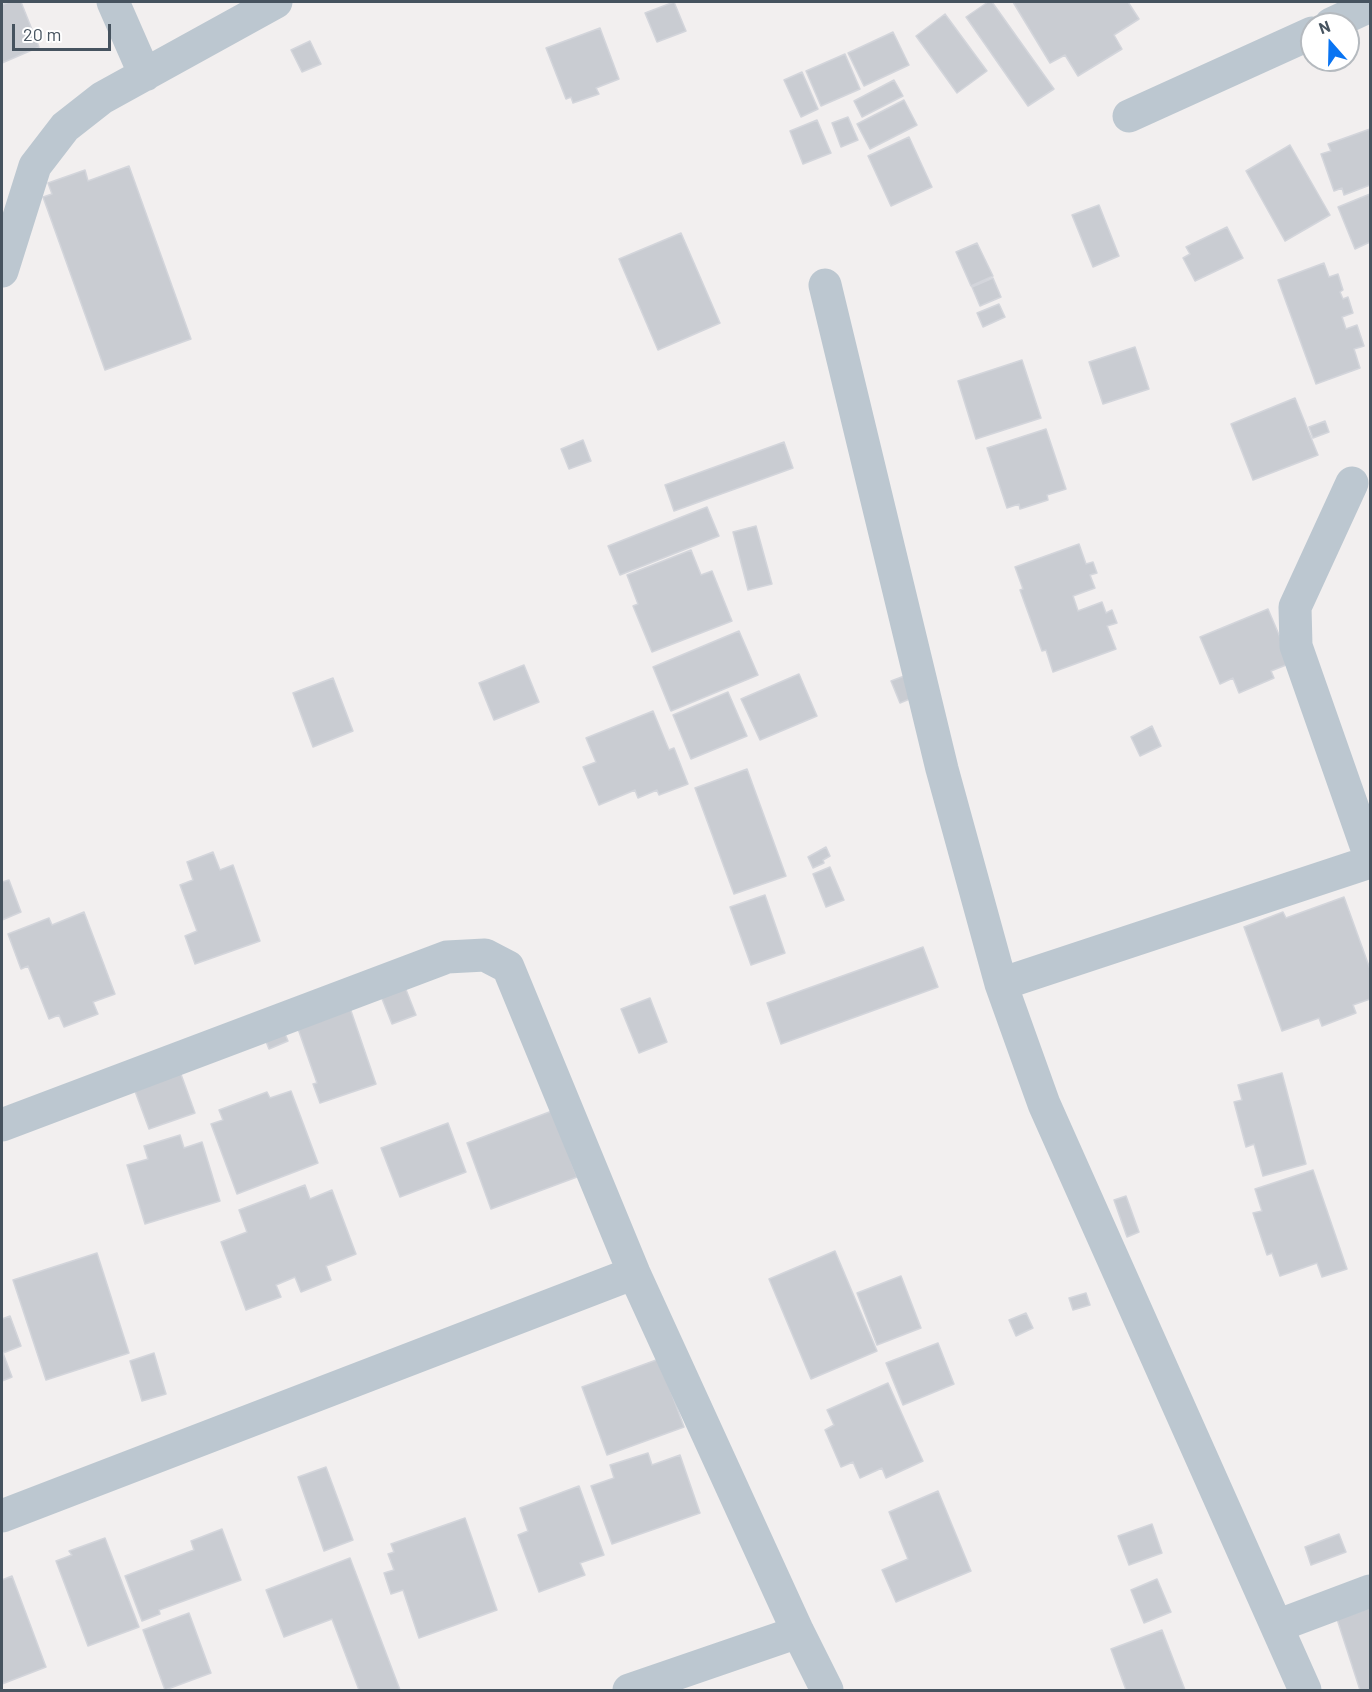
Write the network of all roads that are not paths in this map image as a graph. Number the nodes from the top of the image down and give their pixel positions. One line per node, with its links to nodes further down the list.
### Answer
1 (113, 2): 4 (street)
2 (276, 2): 4 (street)
3 (1300, 38): 5 (street)
4 (145, 75): 6 (street)
5 (1129, 116)
6 (2, 271)
7 (825, 285): 11 (street)
8 (1352, 483): 9 (street)
9 (1371, 857)
10 (1371, 862): 11 (street)
11 (1001, 984): 16 (street)
12 (2, 1125): 13 (street)
13 (633, 1273): 14 (street); 17 (street)
14 (2, 1515)
15 (1371, 1591): 16 (street)
16 (1277, 1626): 20 (street)
17 (798, 1632): 18 (street); 19 (street)
18 (629, 1690)
19 (827, 1690)
20 (1305, 1690)

